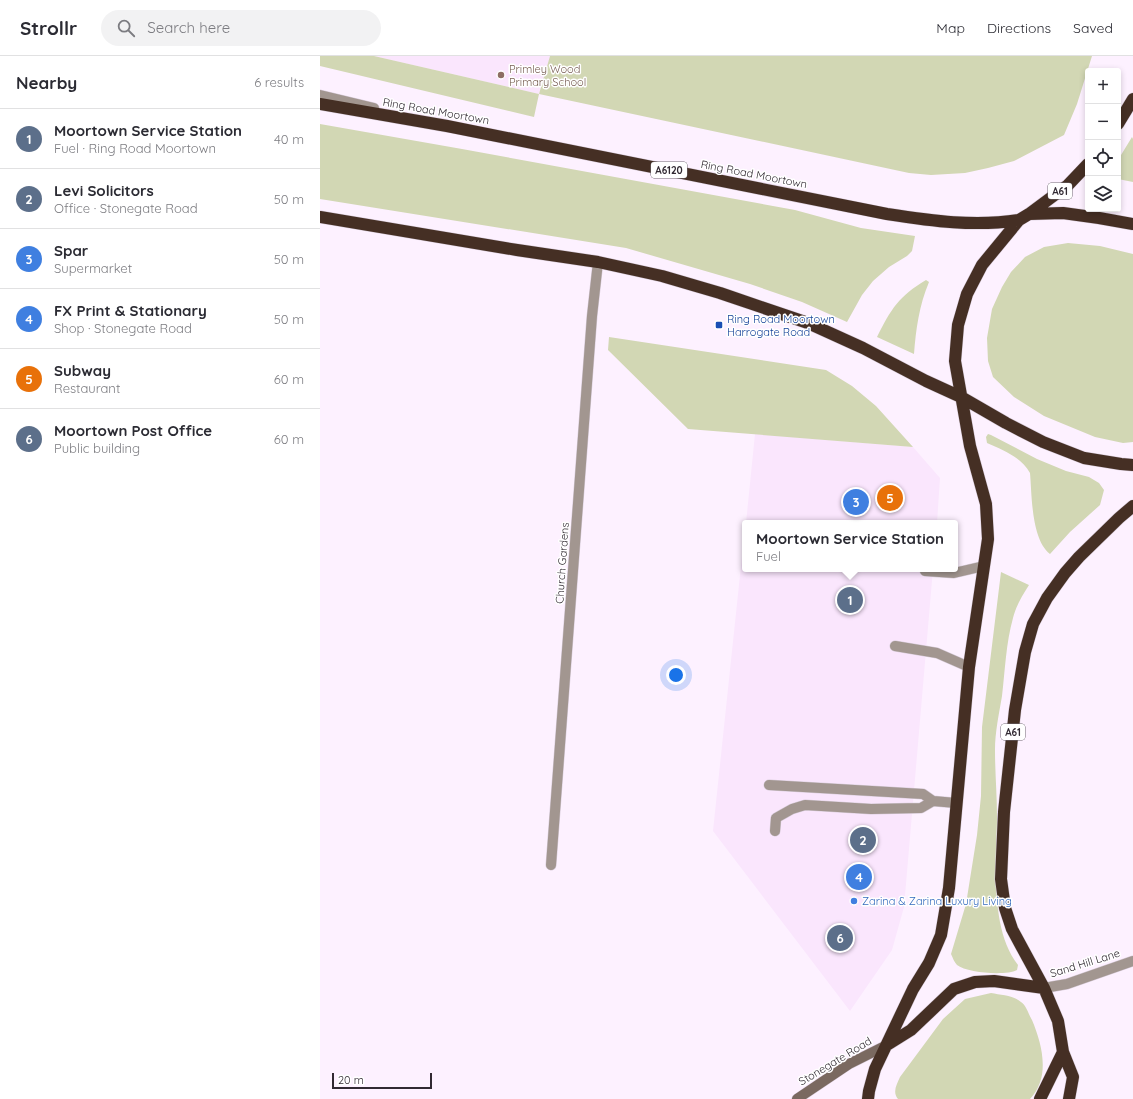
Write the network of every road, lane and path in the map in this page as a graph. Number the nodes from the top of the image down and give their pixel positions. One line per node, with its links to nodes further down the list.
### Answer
1 (320, 95): 5 (street)
2 (1133, 99): 4 (highway)
3 (320, 104): 5 (highway, Ring Road Moortown / A6120)
4 (1121, 119)
5 (447, 126): 8 (highway, Ring Road Moortown / A6120)
6 (1085, 167): 8 (highway, A61)
7 (320, 217): 10 (highway)
8 (1024, 217): 9 (highway, Ring Road Moortown); 11 (highway)
9 (1133, 224)
10 (598, 262): 11 (highway); 22 (street, Church Gardens)
11 (961, 397): 12 (highway); 14 (highway)
12 (1133, 465)
13 (1133, 506): 24 (highway, A61)
14 (984, 566): 15 (street); 17 (highway)
15 (940, 572)
16 (895, 646): 17 (street)
17 (969, 667): 20 (highway)
18 (769, 785): 19 (street)
19 (933, 801): 20 (street); 21 (street)
20 (956, 803): 25 (highway)
21 (775, 831)
22 (551, 865)
23 (1133, 961): 24 (street, Sand Hill Lane)
24 (1044, 988): 25 (highway); 26 (highway)
25 (887, 1045): 27 (main road, Stonegate Road); 28 (highway)
26 (1063, 1052): 29 (highway); 30 (highway)
27 (797, 1099)
28 (868, 1099)
29 (1040, 1099)
30 (1069, 1099)

